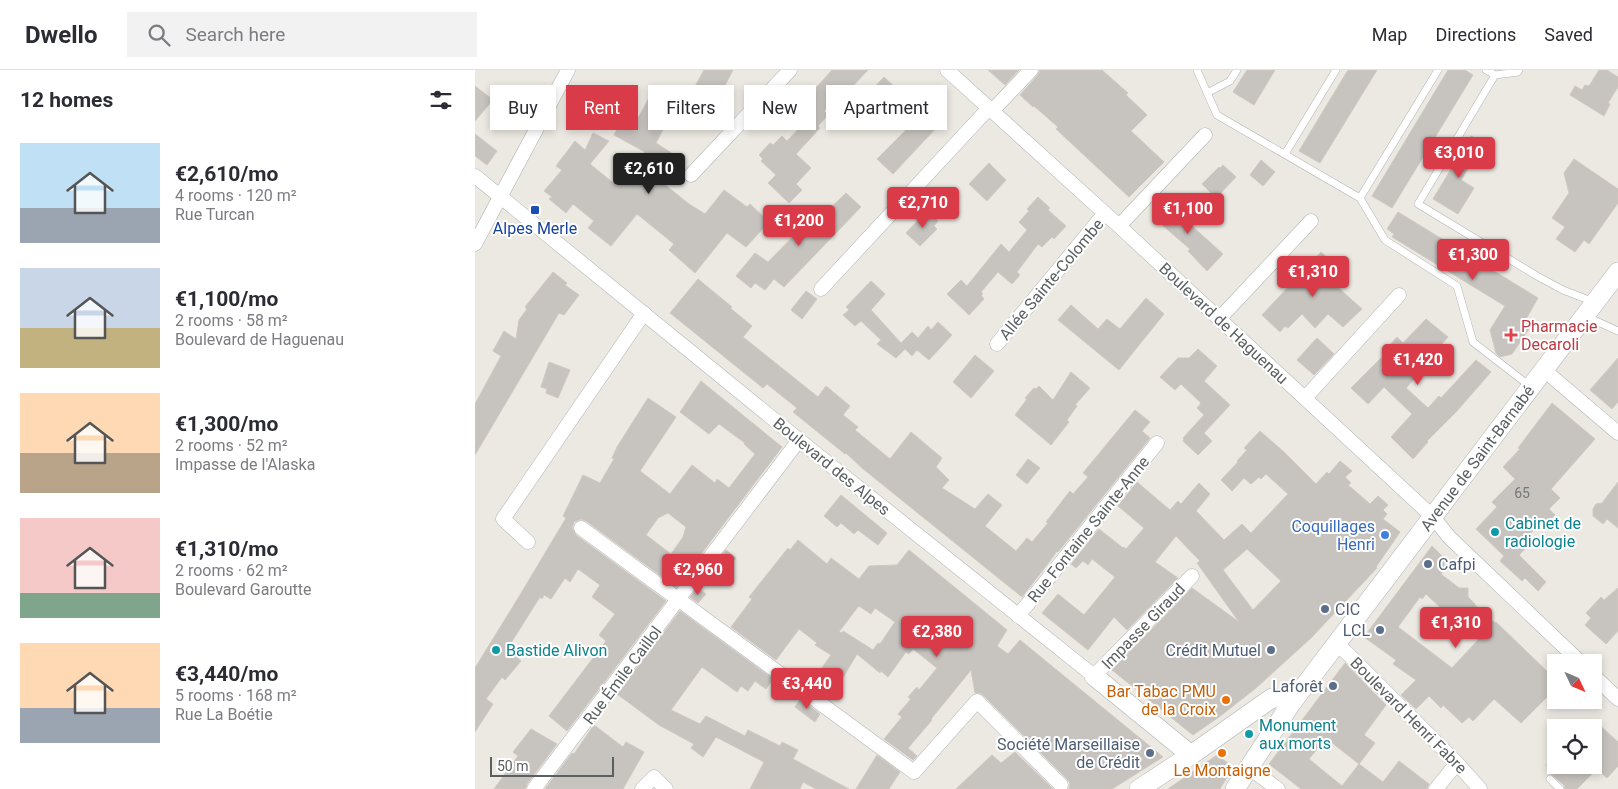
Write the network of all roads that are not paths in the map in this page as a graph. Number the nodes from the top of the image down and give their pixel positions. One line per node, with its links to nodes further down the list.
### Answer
1 (568, 70): 18 (street)
2 (790, 70): 16 (street)
3 (947, 70): 13 (street, Boulevard de Haguenau)
4 (1031, 70): 13 (street)
5 (1197, 70): 12 (lane)
6 (1237, 70): 12 (lane)
7 (1336, 70): 15 (lane)
8 (1438, 70): 19 (lane)
9 (1486, 70): 11 (lane)
10 (1519, 70): 11 (lane)
11 (1495, 75): 27 (lane)
12 (1207, 93): 15 (lane)
13 (991, 110): 20 (street, Boulevard de Haguenau); 25 (street)
14 (1205, 135): 22 (street)
15 (1285, 154): 19 (lane)
16 (691, 175)
17 (475, 176): 18 (street, Boulevard des Alpes)
18 (501, 196): 23 (street); 28 (street, Boulevard des Alpes)
19 (1360, 198): 33 (lane)
20 (1105, 213): 22 (street, Boulevard de Haguenau); 31 (street, Allée Sainte-Colombe)
21 (1311, 221): 29 (street)
22 (1119, 226): 29 (street, Boulevard de Haguenau)
23 (475, 244)
24 (1618, 272): 27 (main road, Avenue de Saint-Barnabé)
25 (821, 289)
26 (1399, 295): 34 (street)
27 (1589, 309): 30 (lane); 32 (main road, Avenue de Saint-Barnabé)
28 (644, 313): 36 (street, Boulevard des Alpes); 40 (street)
29 (1219, 319): 34 (street, Boulevard de Haguenau)
30 (1618, 331)
31 (997, 344)
32 (1544, 370): 33 (main road, Avenue de Saint-Barnabé); 35 (street)
33 (1531, 387): 38 (main road, Avenue de Saint-Barnabé)
34 (1305, 398): 38 (street, Boulevard de Haguenau)
35 (1618, 433)
36 (799, 440): 42 (street, Rue Émile Caillol); 43 (street, Boulevard des Alpes)
37 (1157, 443): 43 (street, Rue Fontaine Sainte-Anne)
38 (1433, 517): 44 (main road, Avenue de Saint-Barnabé); 45 (street, Boulevard de Haguenau)
39 (581, 528): 42 (street)
40 (528, 542)
41 (1192, 576): 46 (street, Impasse Giraud)
42 (680, 600): 54 (street); 55 (street, Rue Émile Caillol)
43 (1018, 616): 46 (street, Boulevard des Alpes)
44 (1336, 643): 49 (main road, Avenue de Saint-Barnabé); 51 (street, Boulevard Henri Fabre)
45 (1572, 654)
46 (1094, 676): 50 (main road, Boulevard des Alpes)
47 (1603, 685): 48 (street)
48 (1618, 699)
49 (1290, 705): 50 (main road); 52 (main road, Avenue de Saint-Barnabé)
50 (1191, 755): 58 (main road)
51 (1457, 763): 61 (street); 62 (street, Boulevard Henri Fabre)
52 (1248, 767): 59 (main road, Avenue de Saint-Barnabé); 60 (street)
53 (1550, 779): 63 (lane)
54 (1061, 785)
55 (534, 789)
56 (642, 789): 57 (street)
57 (666, 789)
58 (1139, 789)
59 (1235, 789)
60 (1278, 789)
61 (1436, 789)
62 (1480, 789)
63 (1560, 789)

